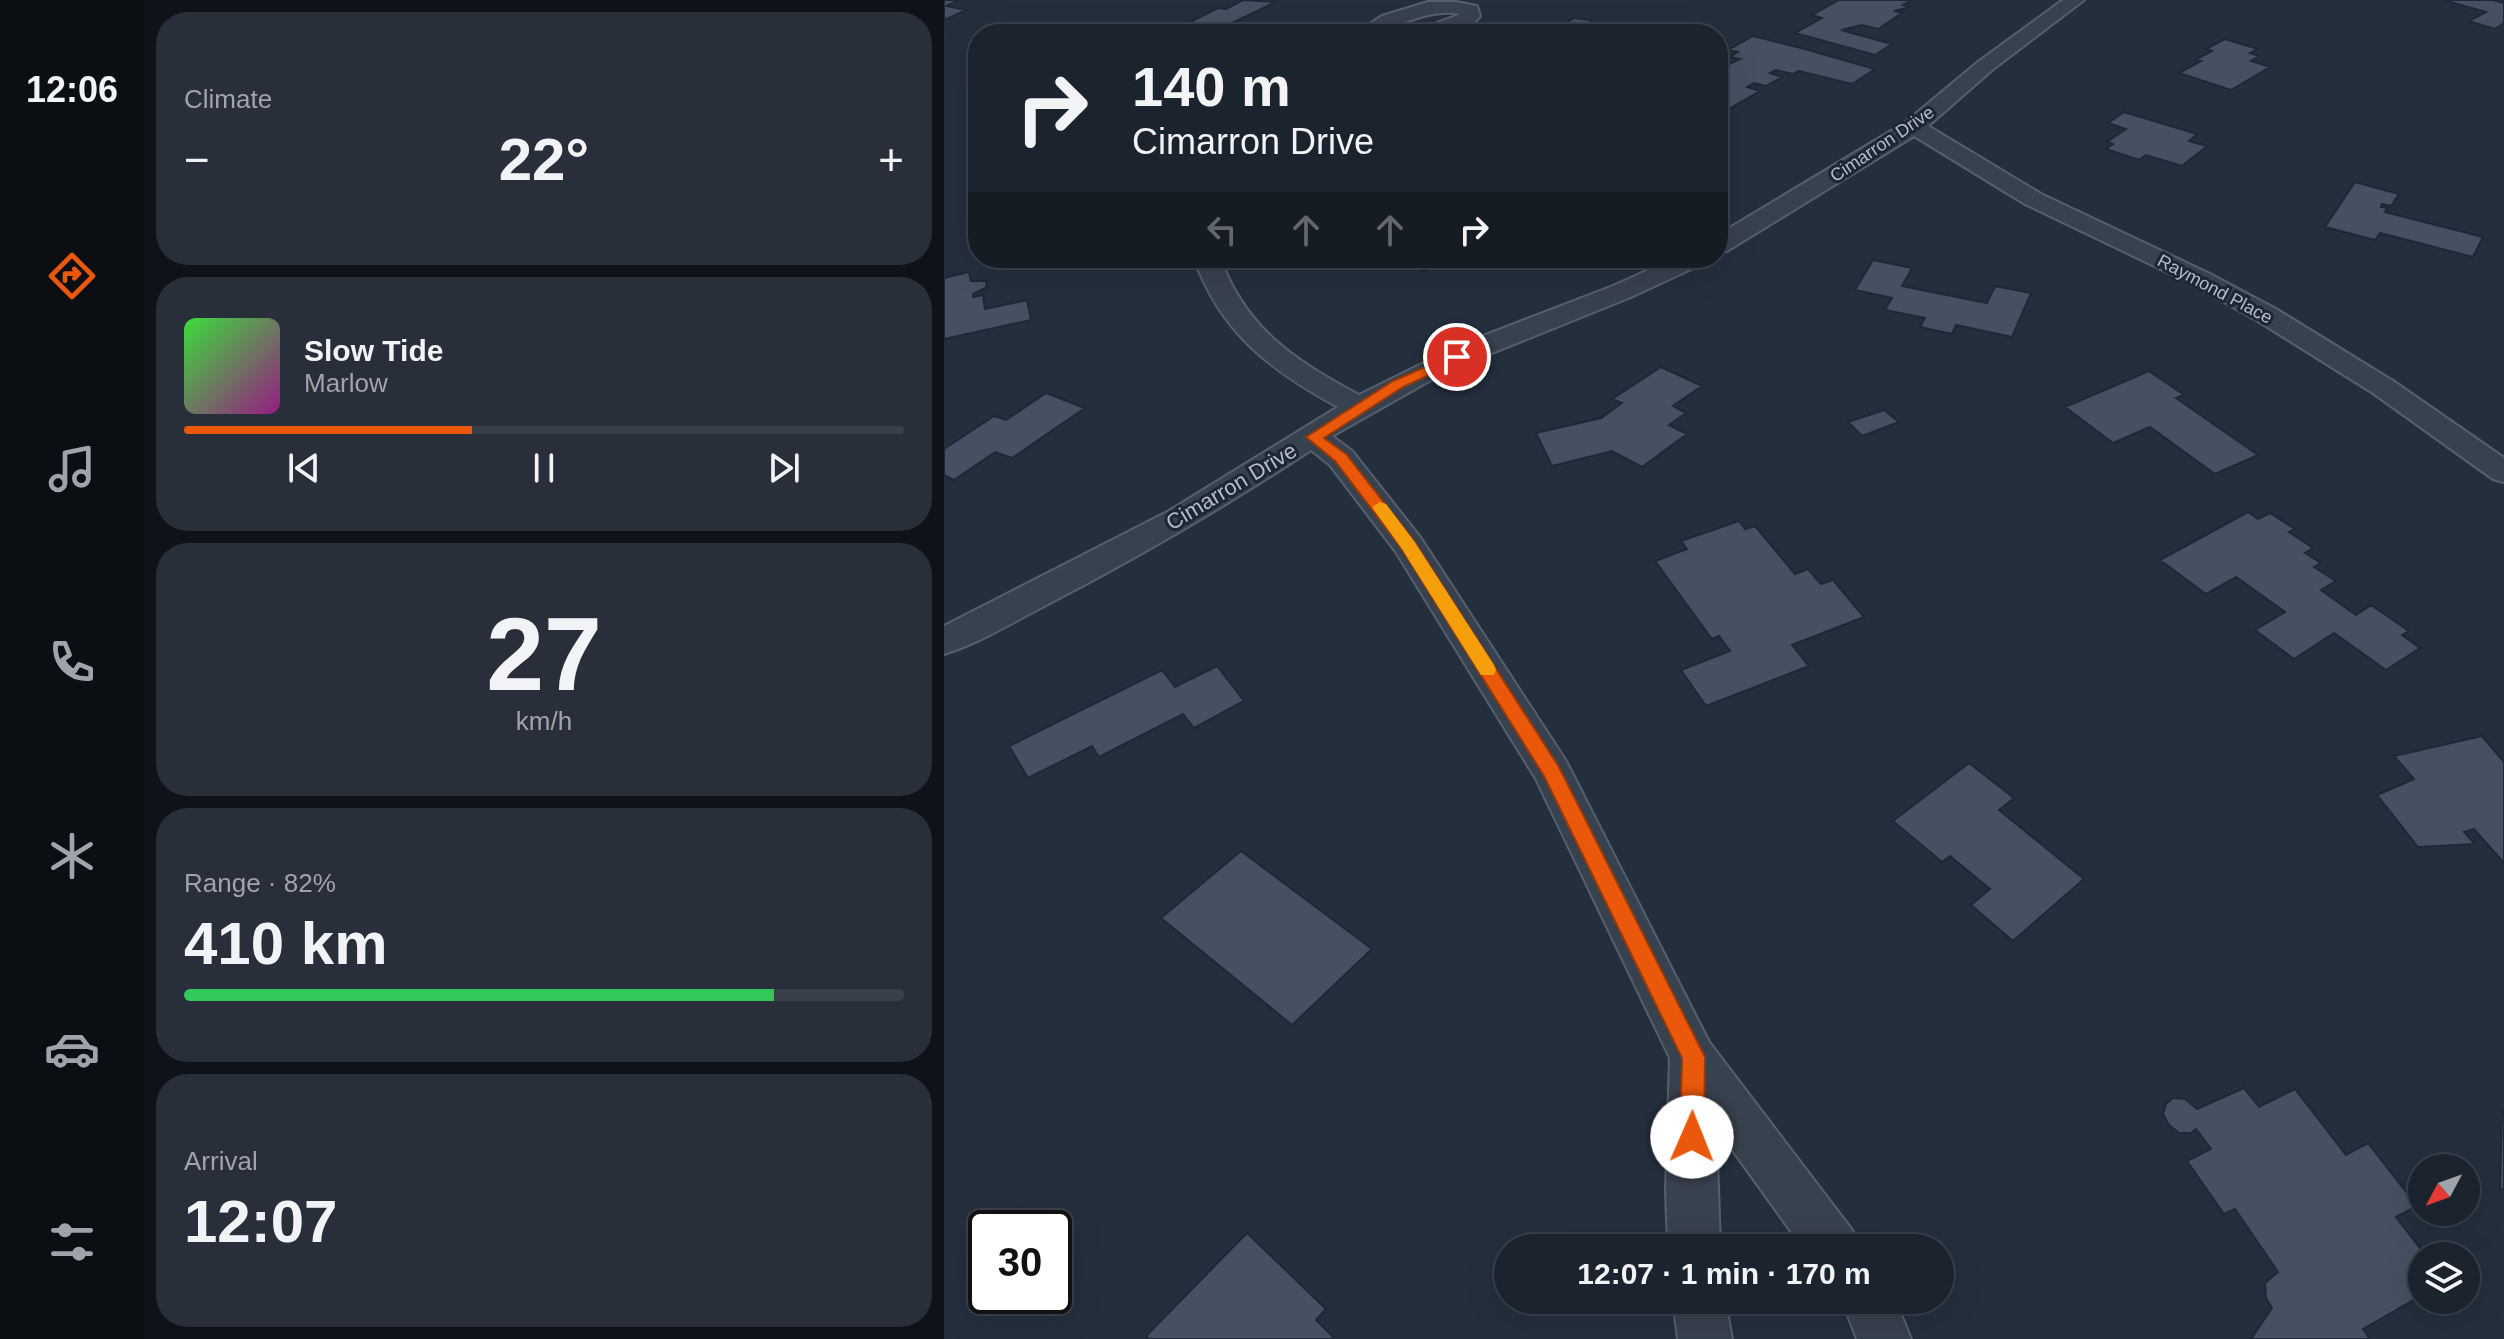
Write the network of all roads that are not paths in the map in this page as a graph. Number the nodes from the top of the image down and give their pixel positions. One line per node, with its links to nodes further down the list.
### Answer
1 (2075, 0): 4 (street, Cimarron Drive)
2 (1382, 24): 3 (street)
3 (1455, 24)
4 (1914, 127): 5 (street, Cimarron Drive); 10 (street, Raymond Place)
5 (1728, 240)
6 (1211, 268): 8 (street)
7 (1674, 268): 8 (street, Cimarron Drive)
8 (1360, 407): 9 (street, Cimarron Drive)
9 (1314, 437): 11 (street, Cimarron Drive); 12 (street)
10 (2504, 472)
11 (944, 641)
12 (1693, 1057): 13 (street); 14 (street)
13 (1693, 1234)
14 (1824, 1234)
15 (1701, 1314): 17 (street)
16 (1874, 1314): 18 (street)
17 (1705, 1339)
18 (1884, 1339)

